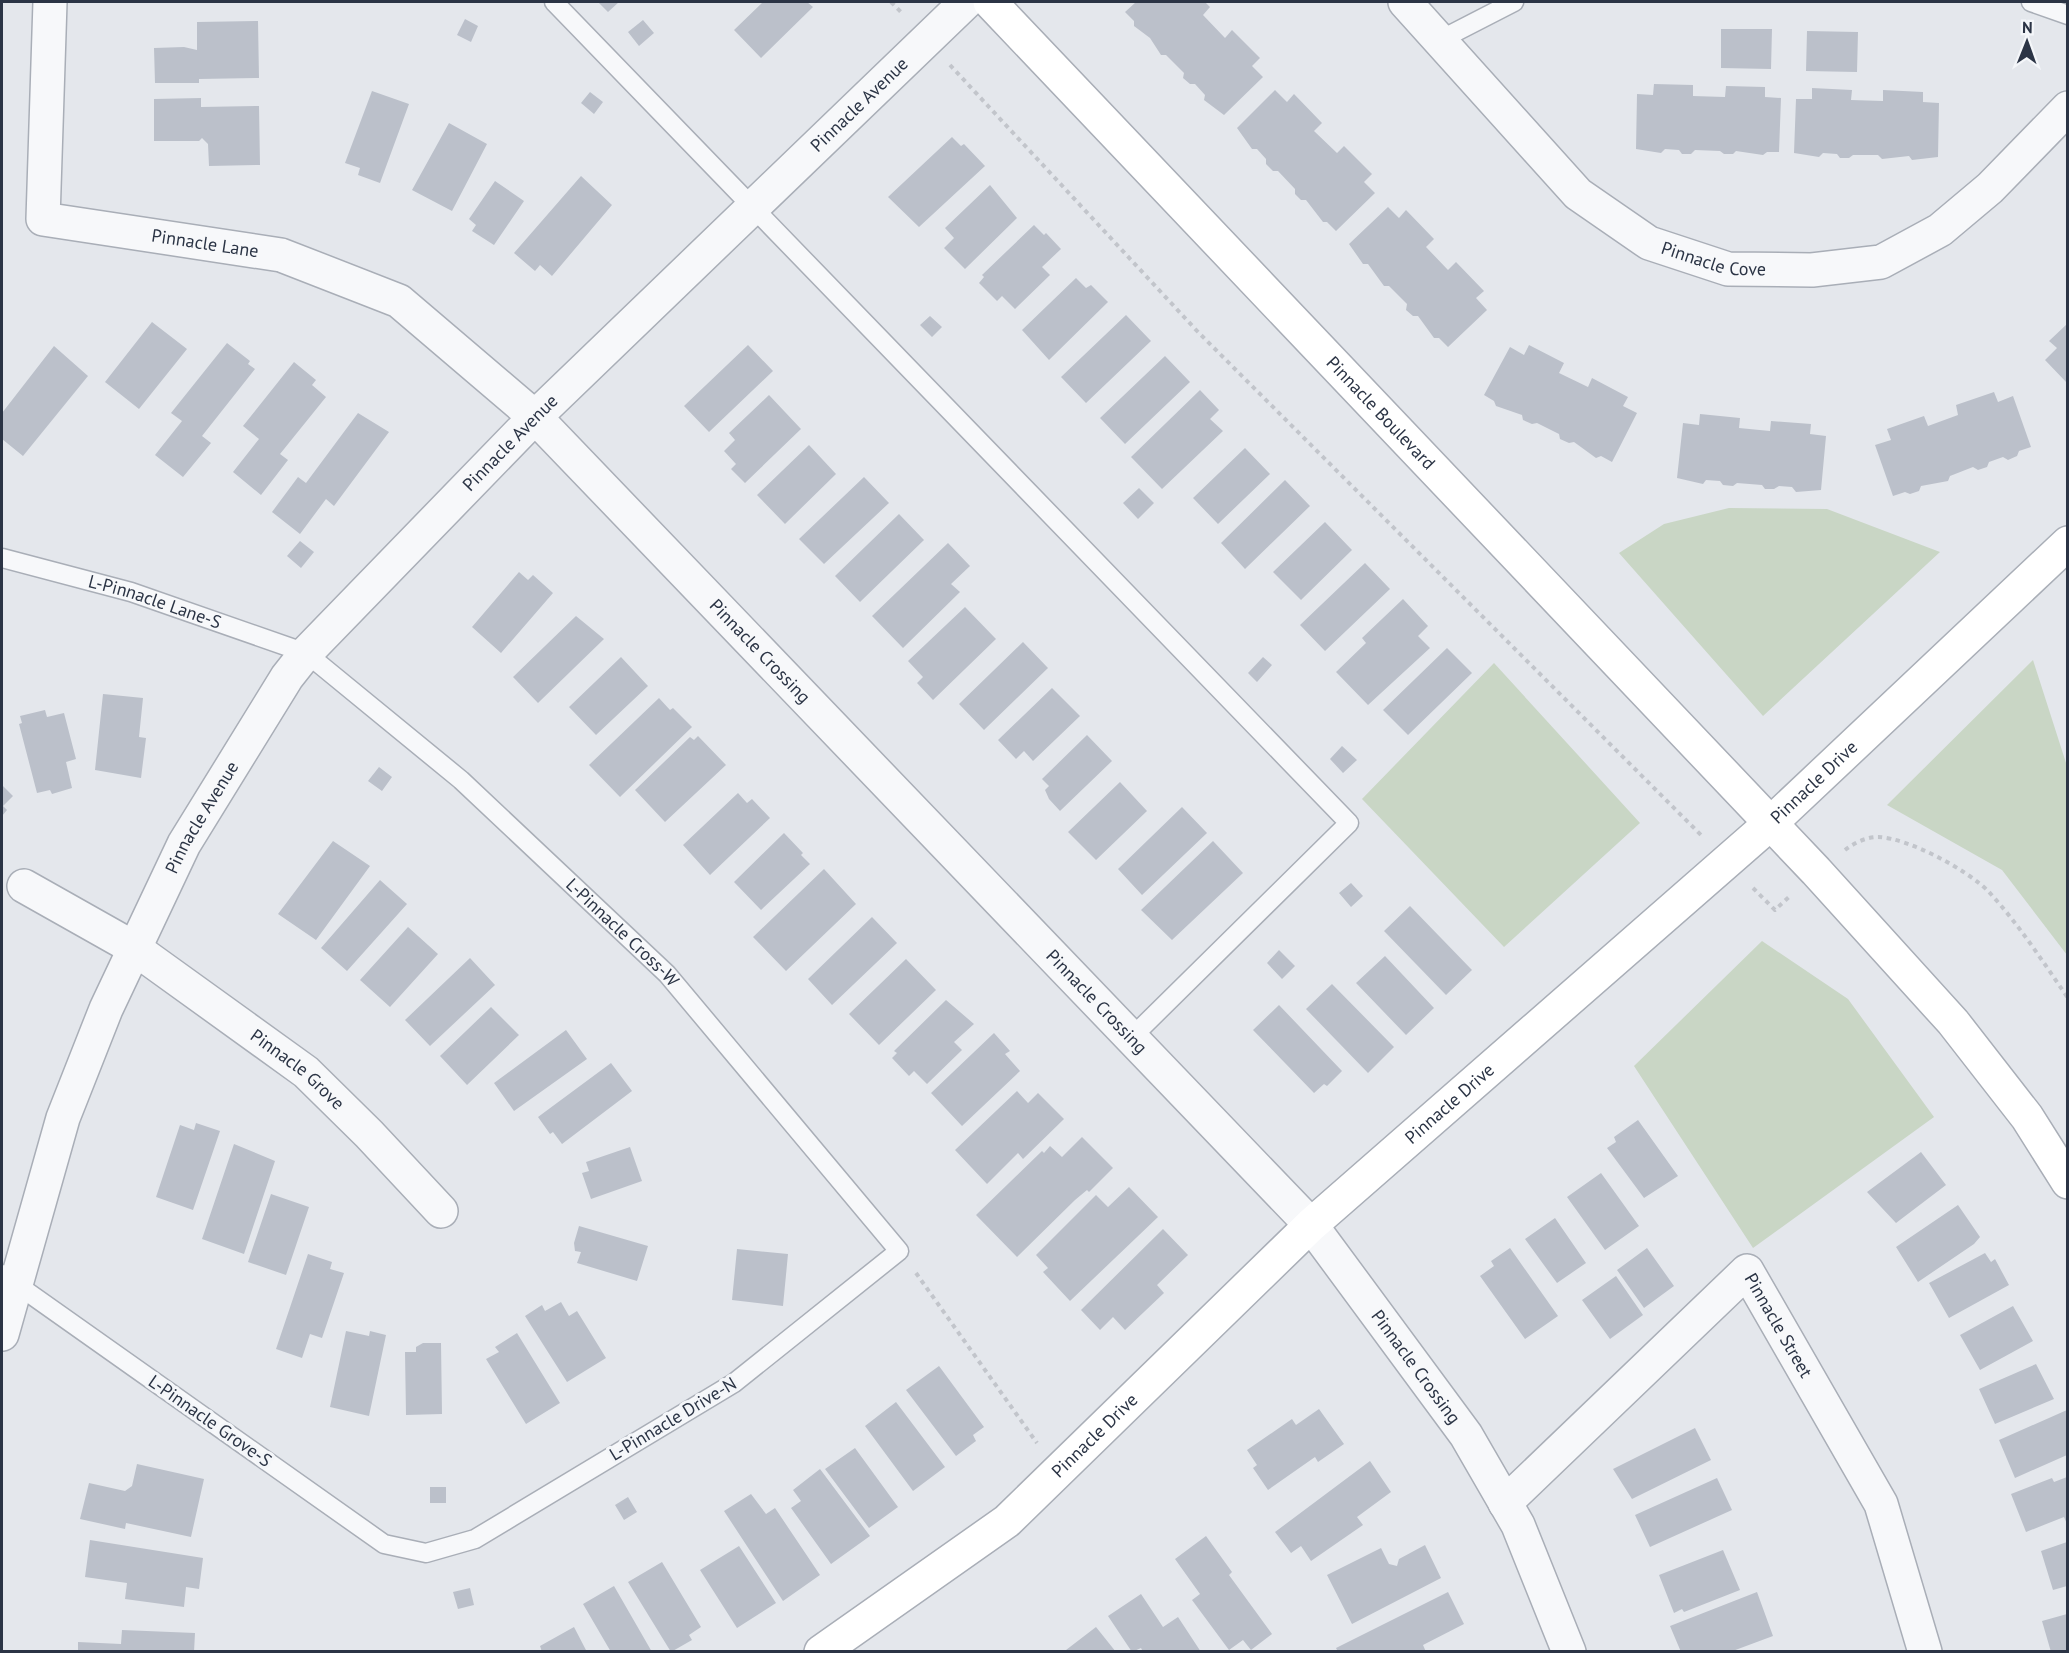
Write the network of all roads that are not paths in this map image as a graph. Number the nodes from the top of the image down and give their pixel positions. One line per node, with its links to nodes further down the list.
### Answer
1 (50, 2): 12 (street, Pinnacle Lane)
2 (554, 2): 11 (lane)
3 (966, 2): 11 (street, Pinnacle Avenue)
4 (990, 2): 16 (street, Pinnacle Boulevard)
5 (1405, 2): 9 (street, Pinnacle Cove)
6 (1514, 2): 9 (lane)
7 (2031, 2): 8 (lane)
8 (2067, 15)
9 (1440, 40): 10 (street, Pinnacle Cove)
10 (2067, 108)
11 (754, 206): 12 (street, Pinnacle Avenue); 19 (lane)
12 (535, 417): 15 (street, Pinnacle Avenue); 19 (street, Pinnacle Crossing)
13 (2067, 543): 16 (street, Pinnacle Drive)
14 (2, 558): 15 (lane, L-Pinnacle Lane-S)
15 (306, 653): 18 (street, Pinnacle Avenue); 23 (lane, L-Pinnacle Cross-W)
16 (1772, 822): 20 (street); 22 (street, Pinnacle Drive)
17 (24, 886): 18 (street)
18 (134, 948): 21 (street, Pinnacle Grove); 24 (street, Pinnacle Avenue)
19 (1131, 1038): 22 (street, Pinnacle Crossing)
20 (2067, 1182)
21 (441, 1211)
22 (1311, 1225): 26 (street, Pinnacle Crossing); 28 (street, Pinnacle Drive)
23 (900, 1251): 27 (lane, L-Pinnacle Drive-N)
24 (9, 1279): 25 (street, Pinnacle Avenue); 27 (lane, L-Pinnacle Grove-S)
25 (2, 1334)
26 (1505, 1503): 29 (street, Pinnacle Crossing); 30 (street, Pinnacle Street)
27 (426, 1553)
28 (821, 1652)
29 (1569, 1652)
30 (1925, 1652)

